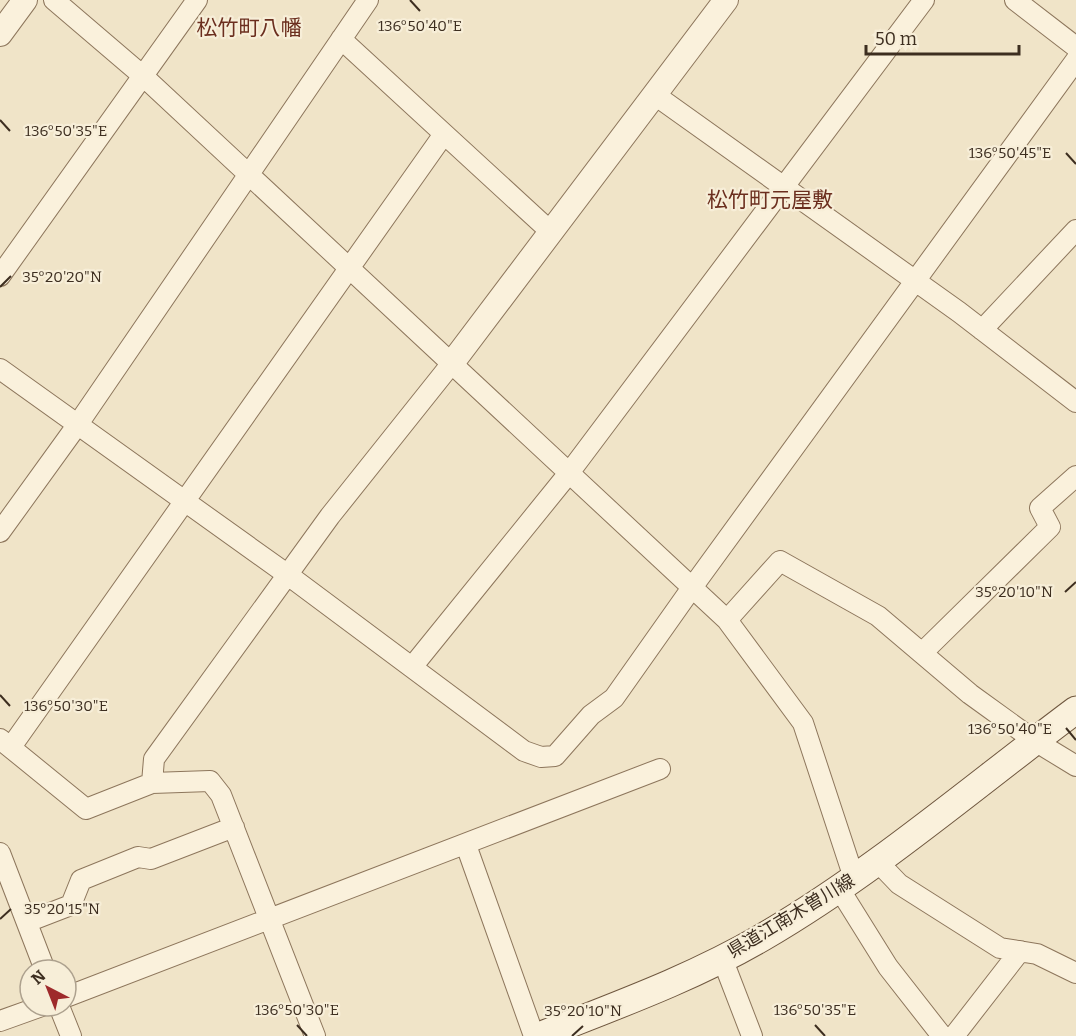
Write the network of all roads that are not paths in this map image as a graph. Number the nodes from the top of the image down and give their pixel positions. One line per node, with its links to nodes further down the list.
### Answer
1 (25, 0): 8 (street)
2 (54, 0): 12 (street)
3 (197, 0): 12 (street)
4 (368, 0): 9 (street)
5 (726, 0): 13 (street)
6 (924, 0): 16 (street)
7 (1015, 0): 10 (street)
8 (0, 34)
9 (341, 39): 14 (street); 15 (street)
10 (1076, 46)
11 (1076, 60): 21 (street)
12 (142, 76): 15 (street); 20 (street)
13 (655, 95): 16 (street); 18 (street)
14 (444, 134): 18 (street); 19 (street)
15 (246, 175): 19 (street); 26 (street)
16 (785, 187): 21 (street); 27 (street)
17 (1076, 230): 22 (street)
18 (551, 232): 23 (street)
19 (348, 268): 23 (street); 29 (street)
20 (0, 276)
21 (915, 282): 22 (street); 32 (street)
22 (982, 330): 25 (street)
23 (452, 363): 27 (street); 31 (street)
24 (0, 369): 26 (street)
25 (1076, 402)
26 (78, 424): 29 (street); 30 (street)
27 (569, 473): 32 (street); 35 (street)
28 (1076, 476): 34 (street)
29 (186, 501): 31 (street); 38 (street)
30 (0, 532)
31 (288, 575): 35 (street); 41 (street)
32 (691, 588): 33 (street); 35 (street)
33 (727, 620): 34 (street); 46 (street)
34 (923, 652): 37 (street)
35 (412, 668)
36 (1076, 710): 37 (main road, 県道江南木曽川線)
37 (1035, 741): 39 (street); 45 (main road, 県道江南木曽川線)
38 (6, 743): 41 (street)
39 (1076, 766)
40 (660, 769): 43 (street)
41 (152, 783): 42 (street)
42 (234, 827): 47 (street); 48 (street)
43 (466, 845): 47 (street); 59 (street)
44 (0, 853): 48 (street)
45 (876, 860): 46 (main road, 県道江南木曽川線); 49 (street)
46 (847, 884): 51 (main road, 県道江南木曽川線); 62 (street)
47 (271, 919): 53 (street); 58 (street)
48 (27, 922): 50 (street)
49 (1020, 951): 52 (street); 63 (street)
50 (40, 958)
51 (723, 958): 60 (main road, 県道江南木曽川線); 61 (street)
52 (1076, 973)
53 (78, 993)
54 (18, 1015): 56 (street)
55 (64, 1018): 57 (street)
56 (0, 1021)
57 (71, 1036)
58 (315, 1036)
59 (534, 1036)
60 (539, 1036)
61 (752, 1036)
62 (942, 1036)
63 (954, 1036)

